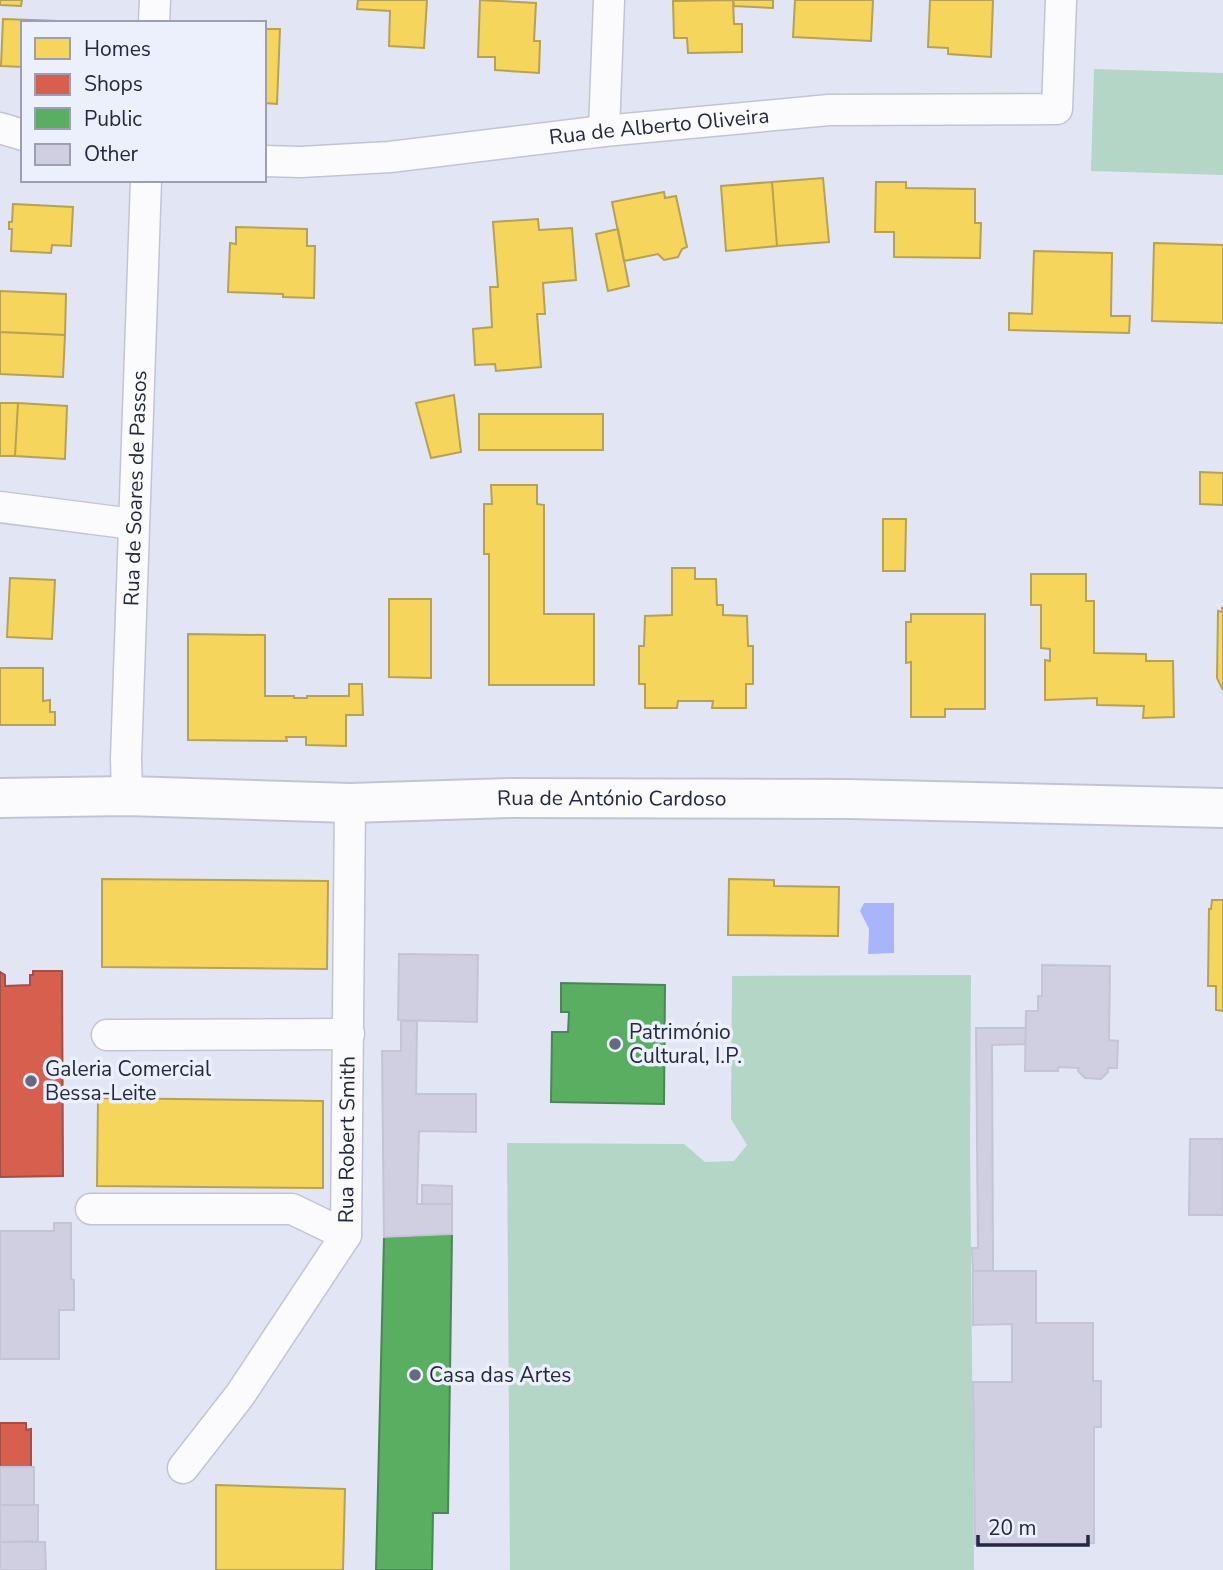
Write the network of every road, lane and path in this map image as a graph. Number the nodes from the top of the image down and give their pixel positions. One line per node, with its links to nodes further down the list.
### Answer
1 (155, 0): 4 (street)
2 (609, 0): 6 (street)
3 (1061, 0): 6 (street, Rua de Alberto Oliveira)
4 (154, 21)
5 (0, 128): 7 (street)
6 (604, 131): 8 (street, Rua de Alberto Oliveira)
7 (21, 134)
8 (266, 161)
9 (146, 182): 11 (street, Rua de Soares de Passos)
10 (0, 507): 11 (street)
11 (133, 524): 12 (street, Rua de Soares de Passos)
12 (127, 796): 13 (street, Rua de António Cardoso); 14 (street, Rua de António Cardoso)
13 (0, 798)
14 (350, 803): 15 (street, Rua de António Cardoso); 16 (street, Rua Robert Smith)
15 (1223, 808)
16 (349, 1034): 17 (street); 19 (street, Rua Robert Smith)
17 (107, 1035)
18 (91, 1209): 19 (street)
19 (346, 1235): 20 (street, Rua Robert Smith)
20 (183, 1468)

